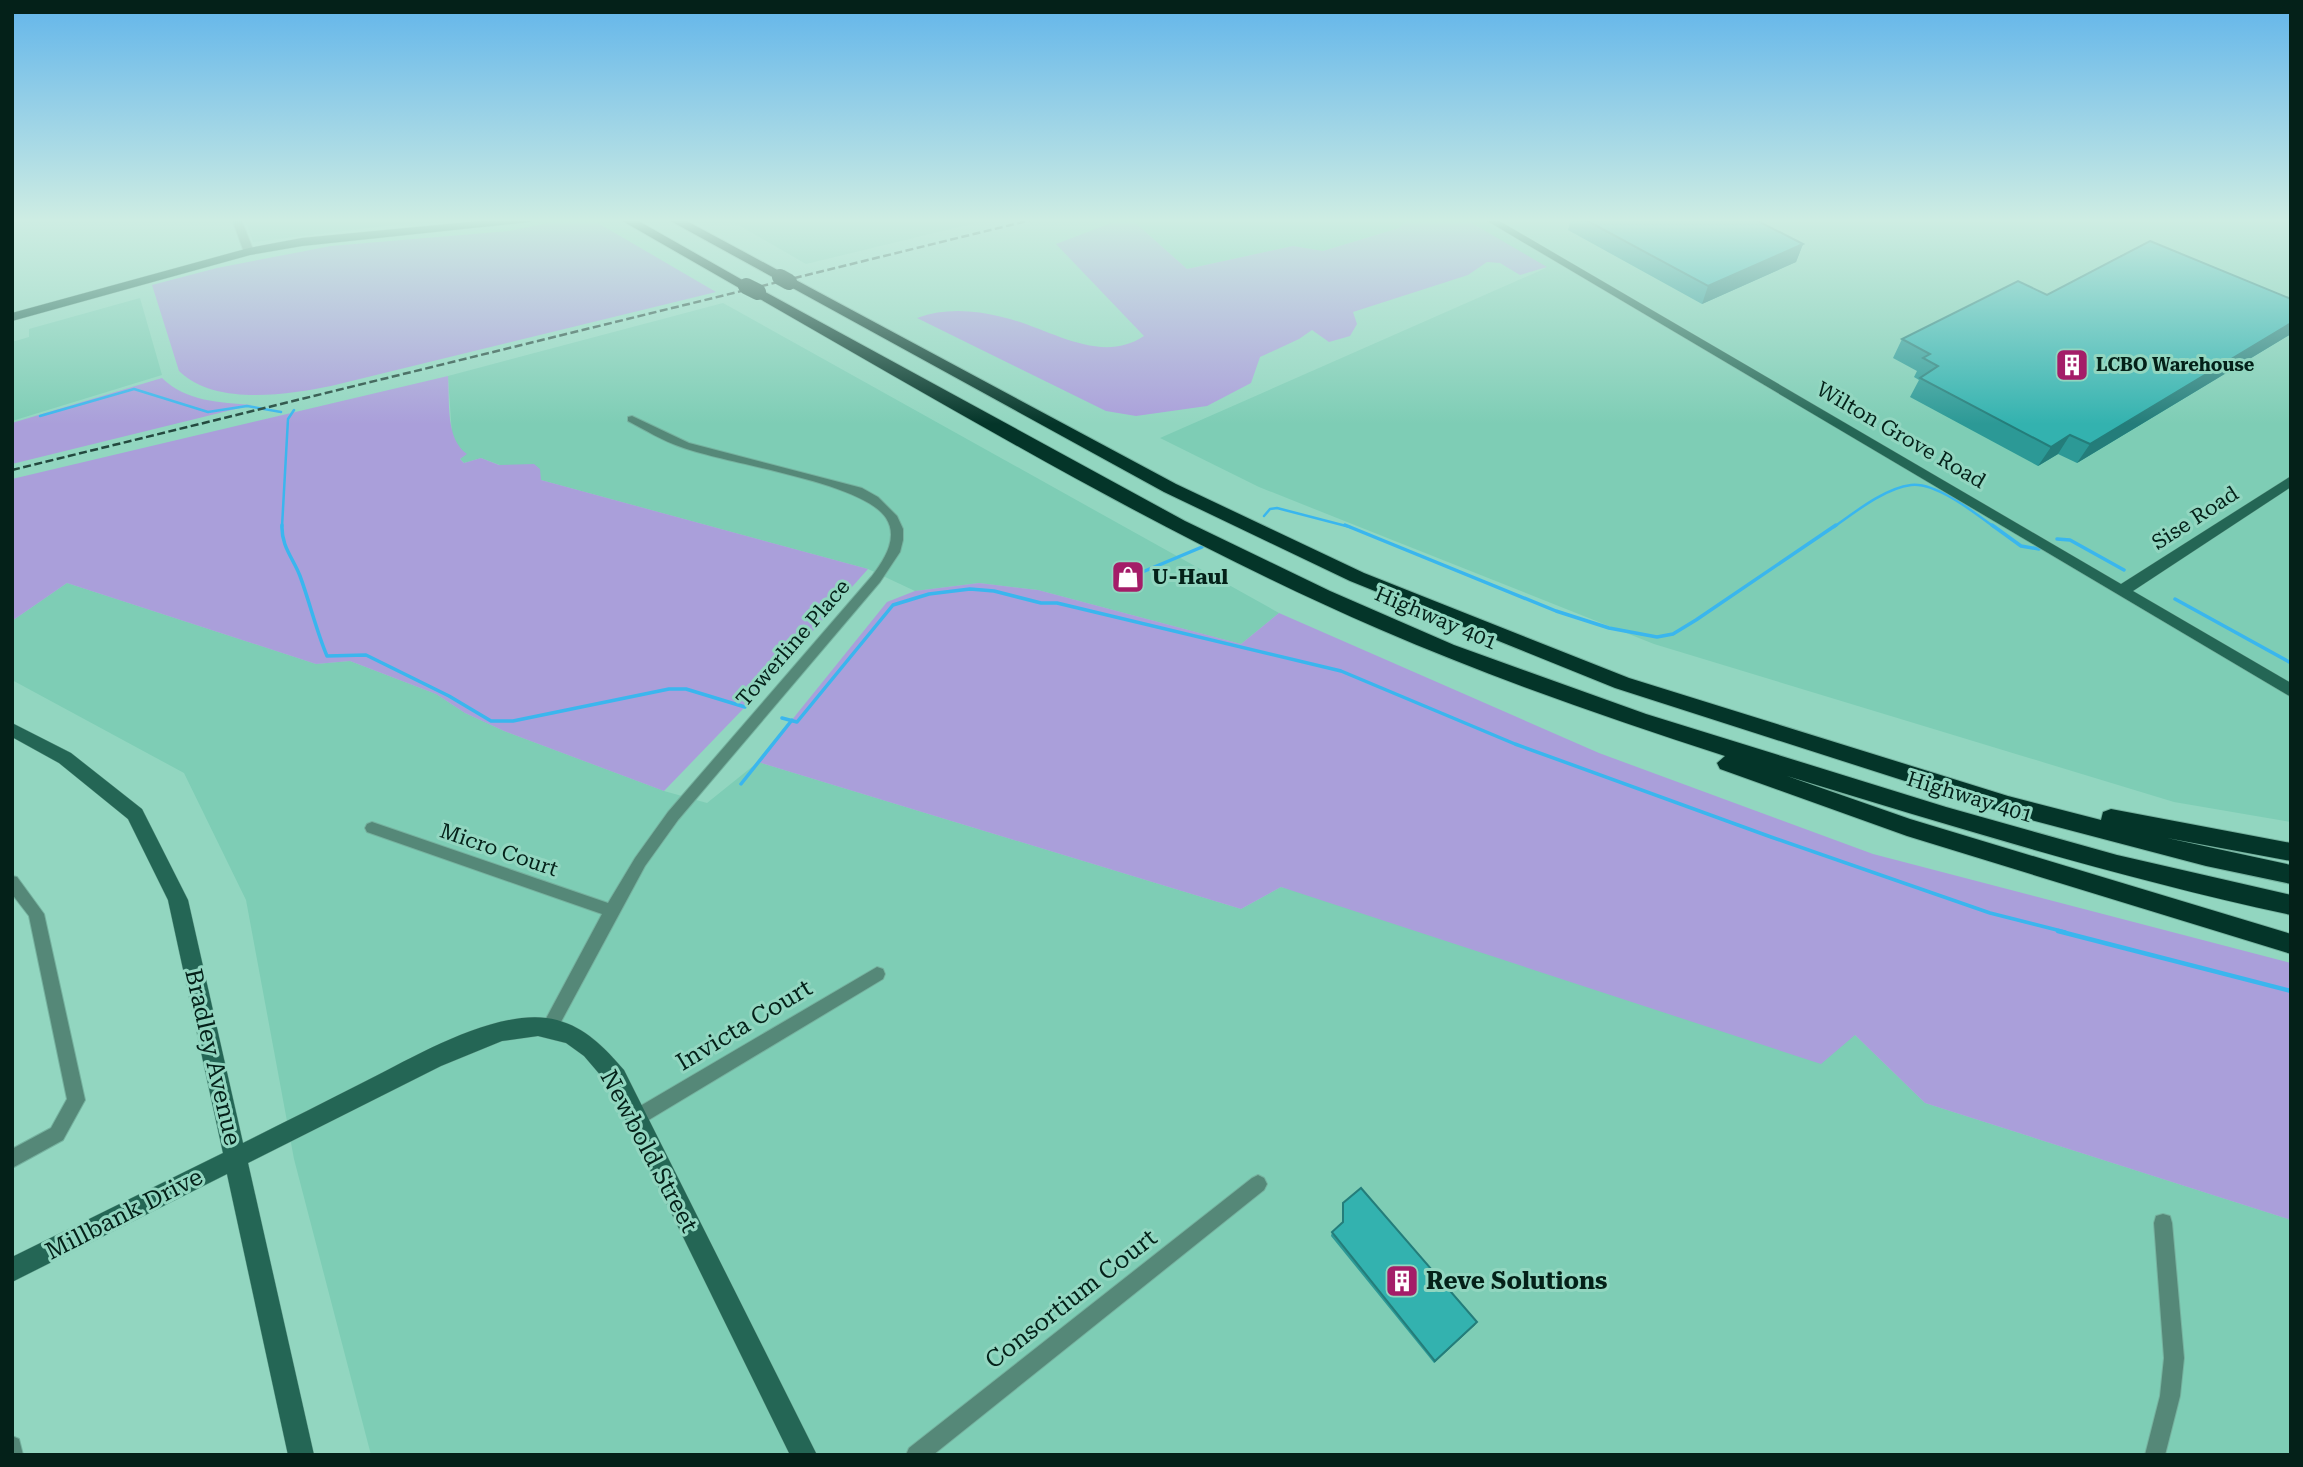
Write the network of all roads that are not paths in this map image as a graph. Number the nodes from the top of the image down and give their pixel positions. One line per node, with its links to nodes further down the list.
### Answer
1 (120, 287): 5 (main road)
2 (749, 287): 10 (highway, Highway 401)
3 (799, 287): 12 (highway, Highway 401)
4 (1605, 287): 8 (main road, Wilton Grove Road)
5 (12, 317)
6 (632, 419): 18 (street, Towerline Place)
7 (2291, 480): 8 (main road, Sise Road)
8 (2122, 591): 9 (main road, Wilton Grove Road)
9 (2291, 691)
10 (1588, 704): 17 (highway, Highway 401); 19 (highway)
11 (12, 729): 23 (main road, Bradley Avenue)
12 (1877, 764): 14 (highway); 15 (highway, Highway 401)
13 (372, 828): 18 (street, Micro Court)
14 (2291, 852)
15 (2291, 875)
16 (12, 881): 24 (street)
17 (2291, 905)
18 (612, 911): 21 (street, Towerline Place)
19 (2291, 944)
20 (877, 974): 22 (street, Invicta Court)
21 (548, 1028): 22 (main road, Newbold Street); 23 (main road, Newbold Street)
22 (636, 1118): 31 (main road, Newbold Street)
23 (235, 1158): 27 (main road, Millbank Drive); 30 (main road, Bradley Avenue)
24 (12, 1159)
25 (1258, 1184): 32 (street, Consortium Court)
26 (2163, 1223): 33 (street)
27 (12, 1270)
28 (12, 1446): 29 (street)
29 (13, 1455)
30 (301, 1455)
31 (804, 1455)
32 (916, 1455)
33 (2155, 1455)

